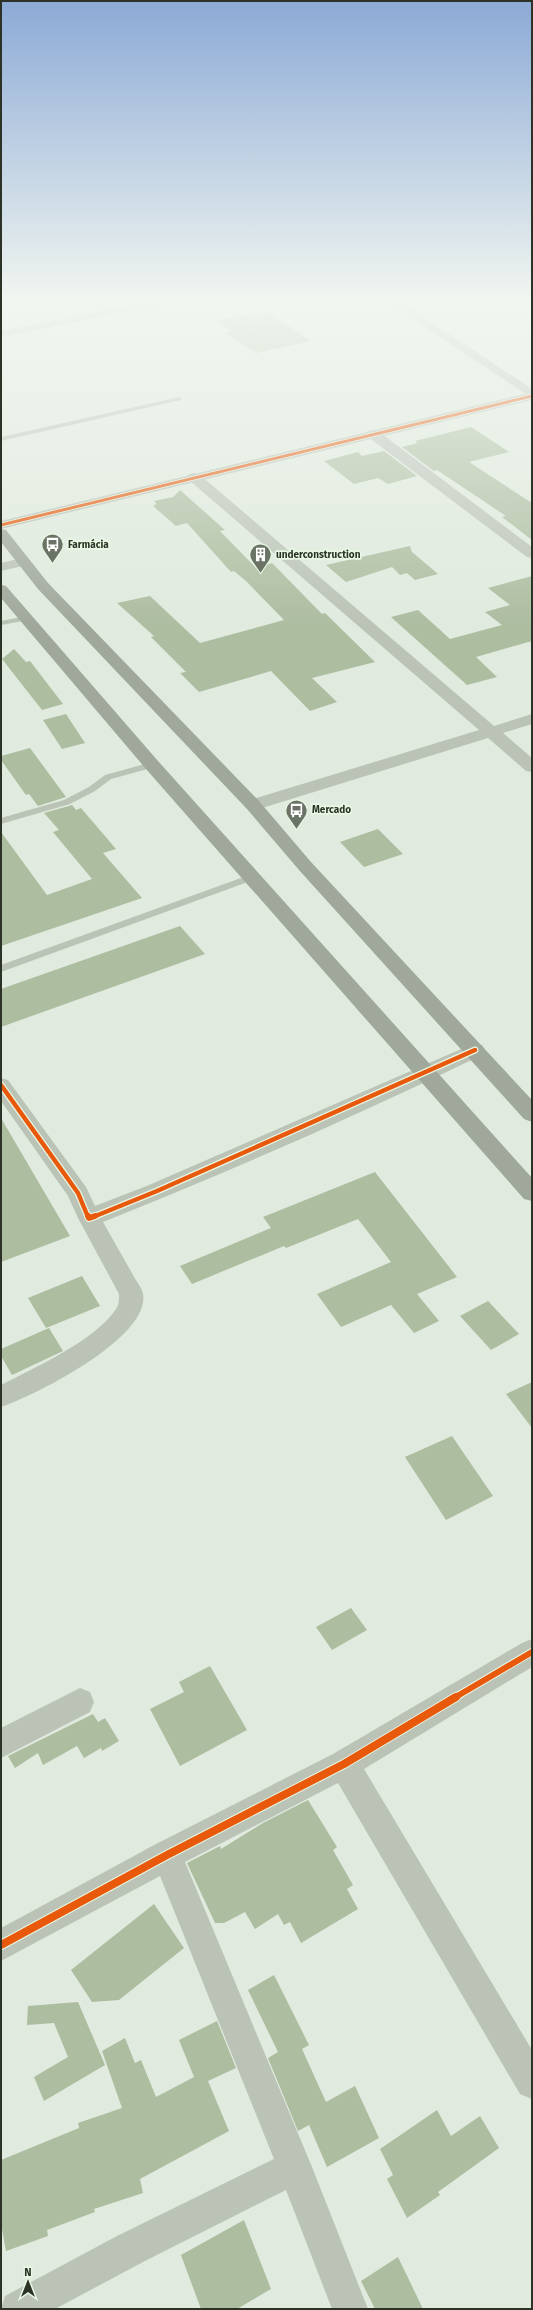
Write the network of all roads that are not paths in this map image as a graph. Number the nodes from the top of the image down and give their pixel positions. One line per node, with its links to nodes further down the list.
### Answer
1 (126, 411): 4 (lane)
2 (468, 411): 3 (street)
3 (373, 434): 5 (street); 9 (street)
4 (1, 439)
5 (194, 477): 6 (street); 17 (street)
6 (1, 525)
7 (1, 533): 11 (highway)
8 (532, 535): 9 (street)
9 (512, 540): 10 (street)
10 (532, 554)
11 (22, 562): 12 (street); 20 (highway)
12 (1, 567)
13 (1, 589): 14 (highway)
14 (26, 618): 15 (lane); 18 (highway)
15 (1, 624)
16 (532, 719): 17 (street)
17 (492, 732): 19 (street); 20 (street)
18 (152, 765): 21 (lane); 22 (highway)
19 (532, 767)
20 (254, 805): 24 (highway)
21 (1, 822)
22 (252, 877): 23 (lane); 25 (highway)
23 (1, 969)
24 (475, 1050): 25 (street); 27 (highway)
25 (427, 1073): 28 (highway); 29 (street)
26 (1, 1084): 29 (street)
27 (532, 1114)
28 (532, 1193)
29 (90, 1218): 30 (street)
30 (1, 1397)
31 (532, 1652): 34 (street)
32 (80, 1702): 33 (street)
33 (1, 1744)
34 (344, 1764): 35 (street); 37 (street)
35 (167, 1854): 36 (street); 38 (street)
36 (1, 1945)
37 (532, 2082)
38 (295, 2166): 39 (street); 40 (street)
39 (18, 2309)
40 (350, 2309)

